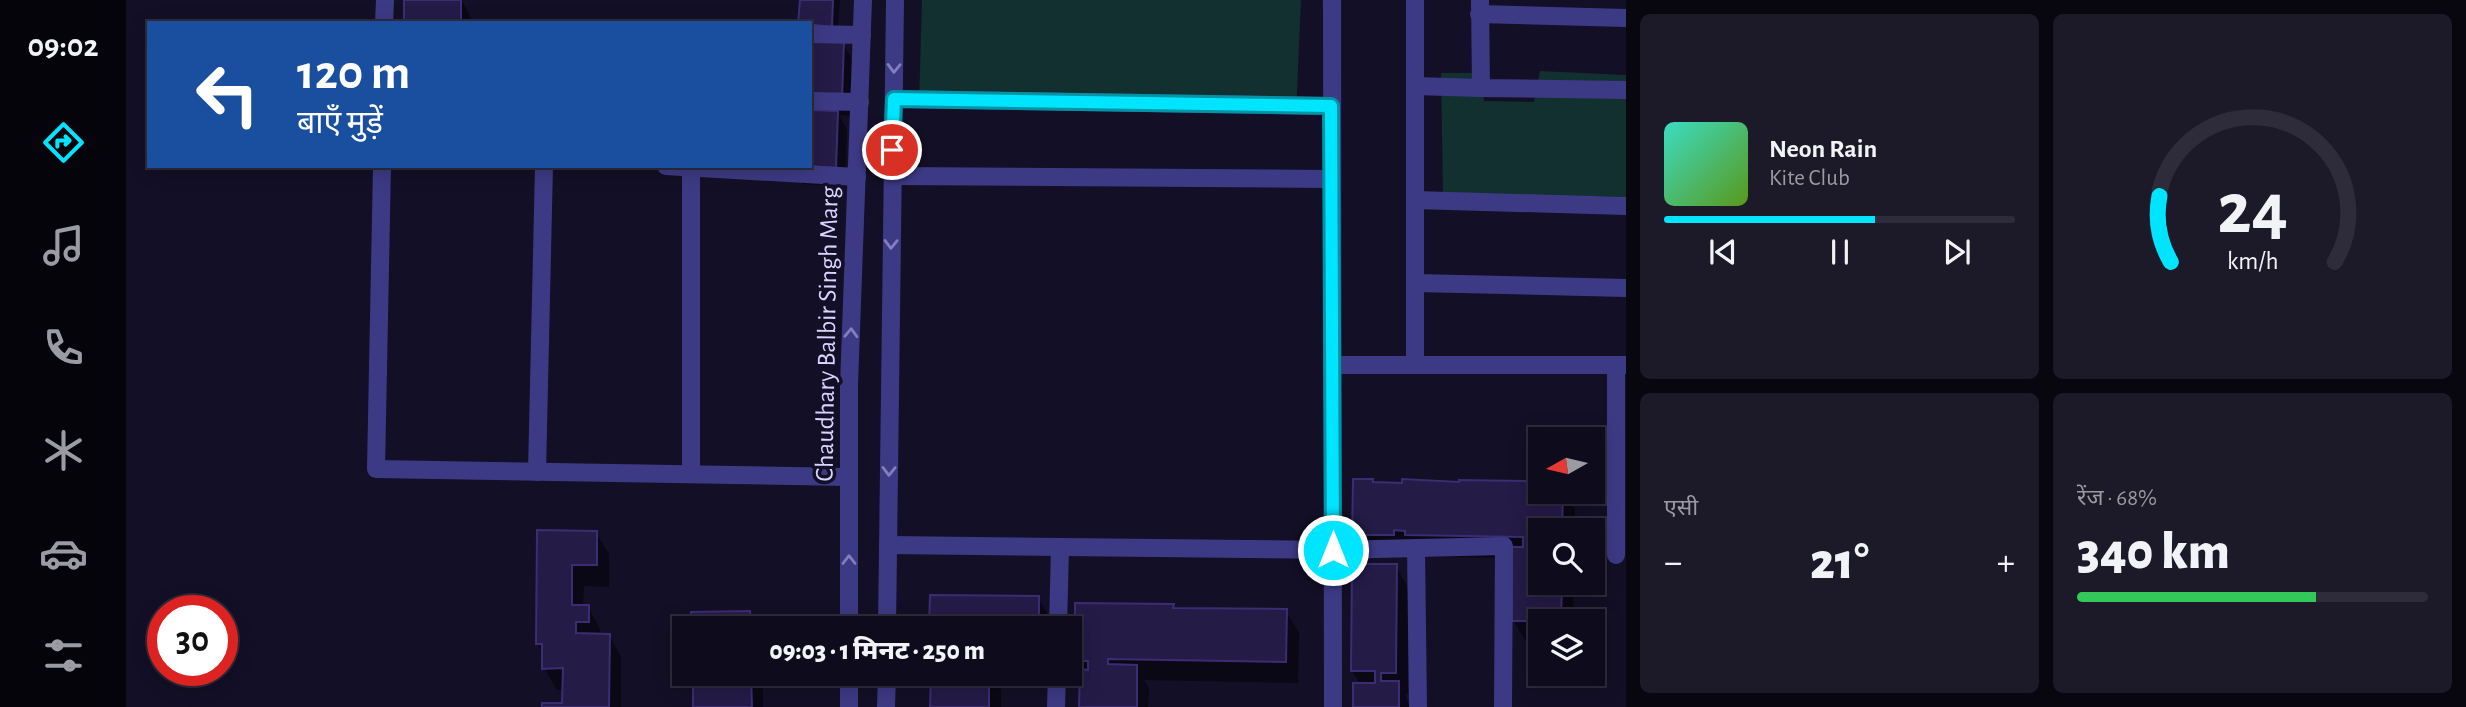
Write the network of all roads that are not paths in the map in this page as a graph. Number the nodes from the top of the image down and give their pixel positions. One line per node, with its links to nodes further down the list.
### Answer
1 (385, 0): 8 (street)
2 (863, 0): 10 (street, Chaudhary Balbir Singh Marg)
3 (895, 0): 14 (street, one-way to 14)
4 (1332, 0): 17 (street)
5 (1415, 0): 11 (street)
6 (1480, 7): 7 (street); 12 (street)
7 (1626, 18)
8 (384, 21)
9 (812, 34): 10 (street)
10 (862, 35): 16 (street, Chaudhary Balbir Singh Marg)
11 (1415, 86): 12 (street); 25 (street)
12 (1481, 88): 13 (street)
13 (1626, 90)
14 (894, 99): 17 (street); 22 (street)
15 (812, 101): 16 (street)
16 (860, 102): 23 (street, Chaudhary Balbir Singh Marg)
17 (1331, 106): 24 (street)
18 (382, 168): 32 (street)
19 (544, 168): 32 (street)
20 (691, 168): 33 (street)
21 (708, 168): 23 (street)
22 (892, 176): 24 (street); 35 (street, one-way to 35)
23 (857, 177): 34 (street, Chaudhary Balbir Singh Marg, one-way to 23)
24 (1331, 179): 29 (street)
25 (1415, 200): 26 (street); 27 (street)
26 (1626, 206)
27 (1416, 283): 28 (street); 30 (street)
28 (1626, 288)
29 (1332, 365): 30 (street); 38 (street)
30 (1415, 365): 31 (street)
31 (1621, 365): 39 (street)
32 (537, 472): 33 (street)
33 (691, 474): 34 (street)
34 (849, 477): 40 (street, Chaudhary Balbir Singh Marg, one-way to 34)
35 (888, 545): 36 (street); 41 (street)
36 (1059, 547): 38 (street); 42 (street)
37 (1416, 548): 38 (street); 50 (street); 51 (street)
38 (1333, 550): 49 (street)
39 (1616, 555)
40 (849, 616)
41 (887, 616)
42 (1058, 616)
43 (849, 686): 46 (street)
44 (887, 686): 47 (street)
45 (1057, 686): 48 (street)
46 (849, 707)
47 (886, 707)
48 (1056, 707)
49 (1333, 707)
50 (1418, 707)
51 (1503, 707)

